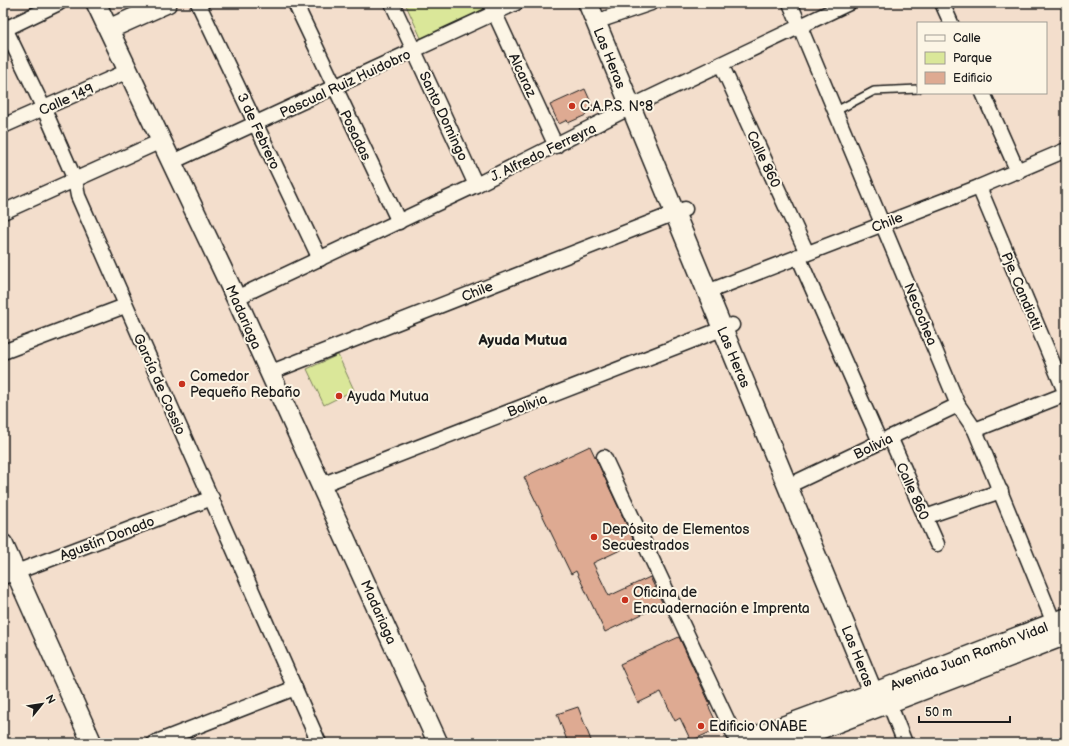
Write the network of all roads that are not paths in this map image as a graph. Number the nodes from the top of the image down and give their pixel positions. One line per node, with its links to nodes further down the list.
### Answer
1 (59, 3): 17 (street)
2 (96, 3): 18 (main road, Madariaga)
3 (167, 3): 18 (main road)
4 (198, 3): 28 (street, 3 de Febrero)
5 (295, 3): 22 (street, Posadas)
6 (392, 3): 19 (street, Santo Domingo)
7 (516, 3): 13 (street, Pascual Ruiz Huidobro)
8 (588, 3): 25 (main road, Las Heras)
9 (651, 3): 14 (street)
10 (790, 3): 16 (street, Necochea)
11 (849, 3): 16 (street, J. Alfredo Ferreyra)
12 (942, 3): 15 (street)
13 (493, 8): 19 (street, Pascual Ruiz Huidobro); 31 (street, Alcaraz)
14 (604, 11): 25 (main road, Las Heras)
15 (951, 22)
16 (801, 25): 20 (street, J. Alfredo Ferreyra); 27 (street, Necochea)
17 (4, 28): 26 (street, García de Cossio)
18 (109, 29): 21 (main road, Madariaga)
19 (414, 51): 22 (street, Pascual Ruiz Huidobro); 36 (street, Santo Domingo)
20 (721, 64): 25 (street, J. Alfredo Ferreyra); 42 (street, Calle 860)
21 (128, 71): 26 (street, Calle 149); 30 (main road, Madariaga)
22 (334, 88): 28 (street, Pascual Ruiz Huidobro); 40 (street, Posadas)
23 (917, 88): 27 (lane)
24 (983, 94): 34 (street)
25 (636, 105): 31 (street, J. Alfredo Ferreyra); 38 (main road, Las Heras)
26 (44, 109): 29 (street, Calle 149); 35 (street, García de Cossio)
27 (836, 111): 41 (street, Necochea)
28 (255, 125): 33 (street, Pascual Ruiz Huidobro); 43 (street, 3 de Febrero)
29 (3, 126)
30 (161, 141): 33 (main road, Madariaga); 35 (street)
31 (556, 146): 36 (street, J. Alfredo Ferreyra)
32 (1066, 150): 34 (street, Chile)
33 (172, 162): 45 (main road, Madariaga)
34 (1018, 172): 37 (street, Chile)
35 (75, 180): 39 (street); 46 (street, García de Cossio)
36 (476, 185): 40 (street, J. Alfredo Ferreyra)
37 (979, 188): 41 (street, Chile); 50 (street, Pje. Candiotti)
38 (680, 211): 44 (main road, Las Heras); 49 (street, Chile)
39 (3, 212)
40 (399, 222): 43 (street, J. Alfredo Ferreyra)
41 (884, 223): 42 (street, Chile); 51 (street, Necochea)
42 (802, 254): 44 (street, Chile); 53 (street, Calle 860)
43 (320, 259): 45 (street, J. Alfredo Ferreyra)
44 (712, 290): 47 (main road, Las Heras)
45 (236, 298): 49 (main road, Madariaga)
46 (125, 306): 48 (street); 58 (street, García de Cossio)
47 (727, 327): 55 (main road, Las Heras); 56 (street, Bolivia)
48 (3, 352)
49 (269, 373): 56 (main road, Madariaga)
50 (1066, 394): 52 (street)
51 (958, 405): 52 (street, Necochea); 53 (street, Bolivia)
52 (975, 430): 57 (street, Necochea)
53 (885, 440): 55 (street, Bolivia); 59 (street, Calle 860)
54 (604, 457): 70 (street)
55 (793, 484): 65 (main road, Las Heras)
56 (321, 485): 69 (main road, Madariaga)
57 (1001, 490): 59 (street); 63 (street, Necochea)
58 (212, 498): 62 (street, Agustín Donado); 64 (street, García de Cossio)
59 (925, 517): 61 (street, Calle 860)
60 (3, 544): 62 (main road)
61 (937, 544)
62 (9, 575): 66 (main road)
63 (1062, 625): 65 (main road, Avenida Juan Ramón Vidal)
64 (295, 688): 67 (street); 68 (street, García de Cossio)
65 (882, 695): 70 (main road, Avenida Juan Ramón Vidal); 71 (main road, Avenida Juan Ramón Vidal); 72 (street, Las Heras)
66 (92, 743)
67 (154, 743)
68 (319, 743)
69 (438, 743)
70 (738, 743)
71 (784, 743)
72 (905, 743)

